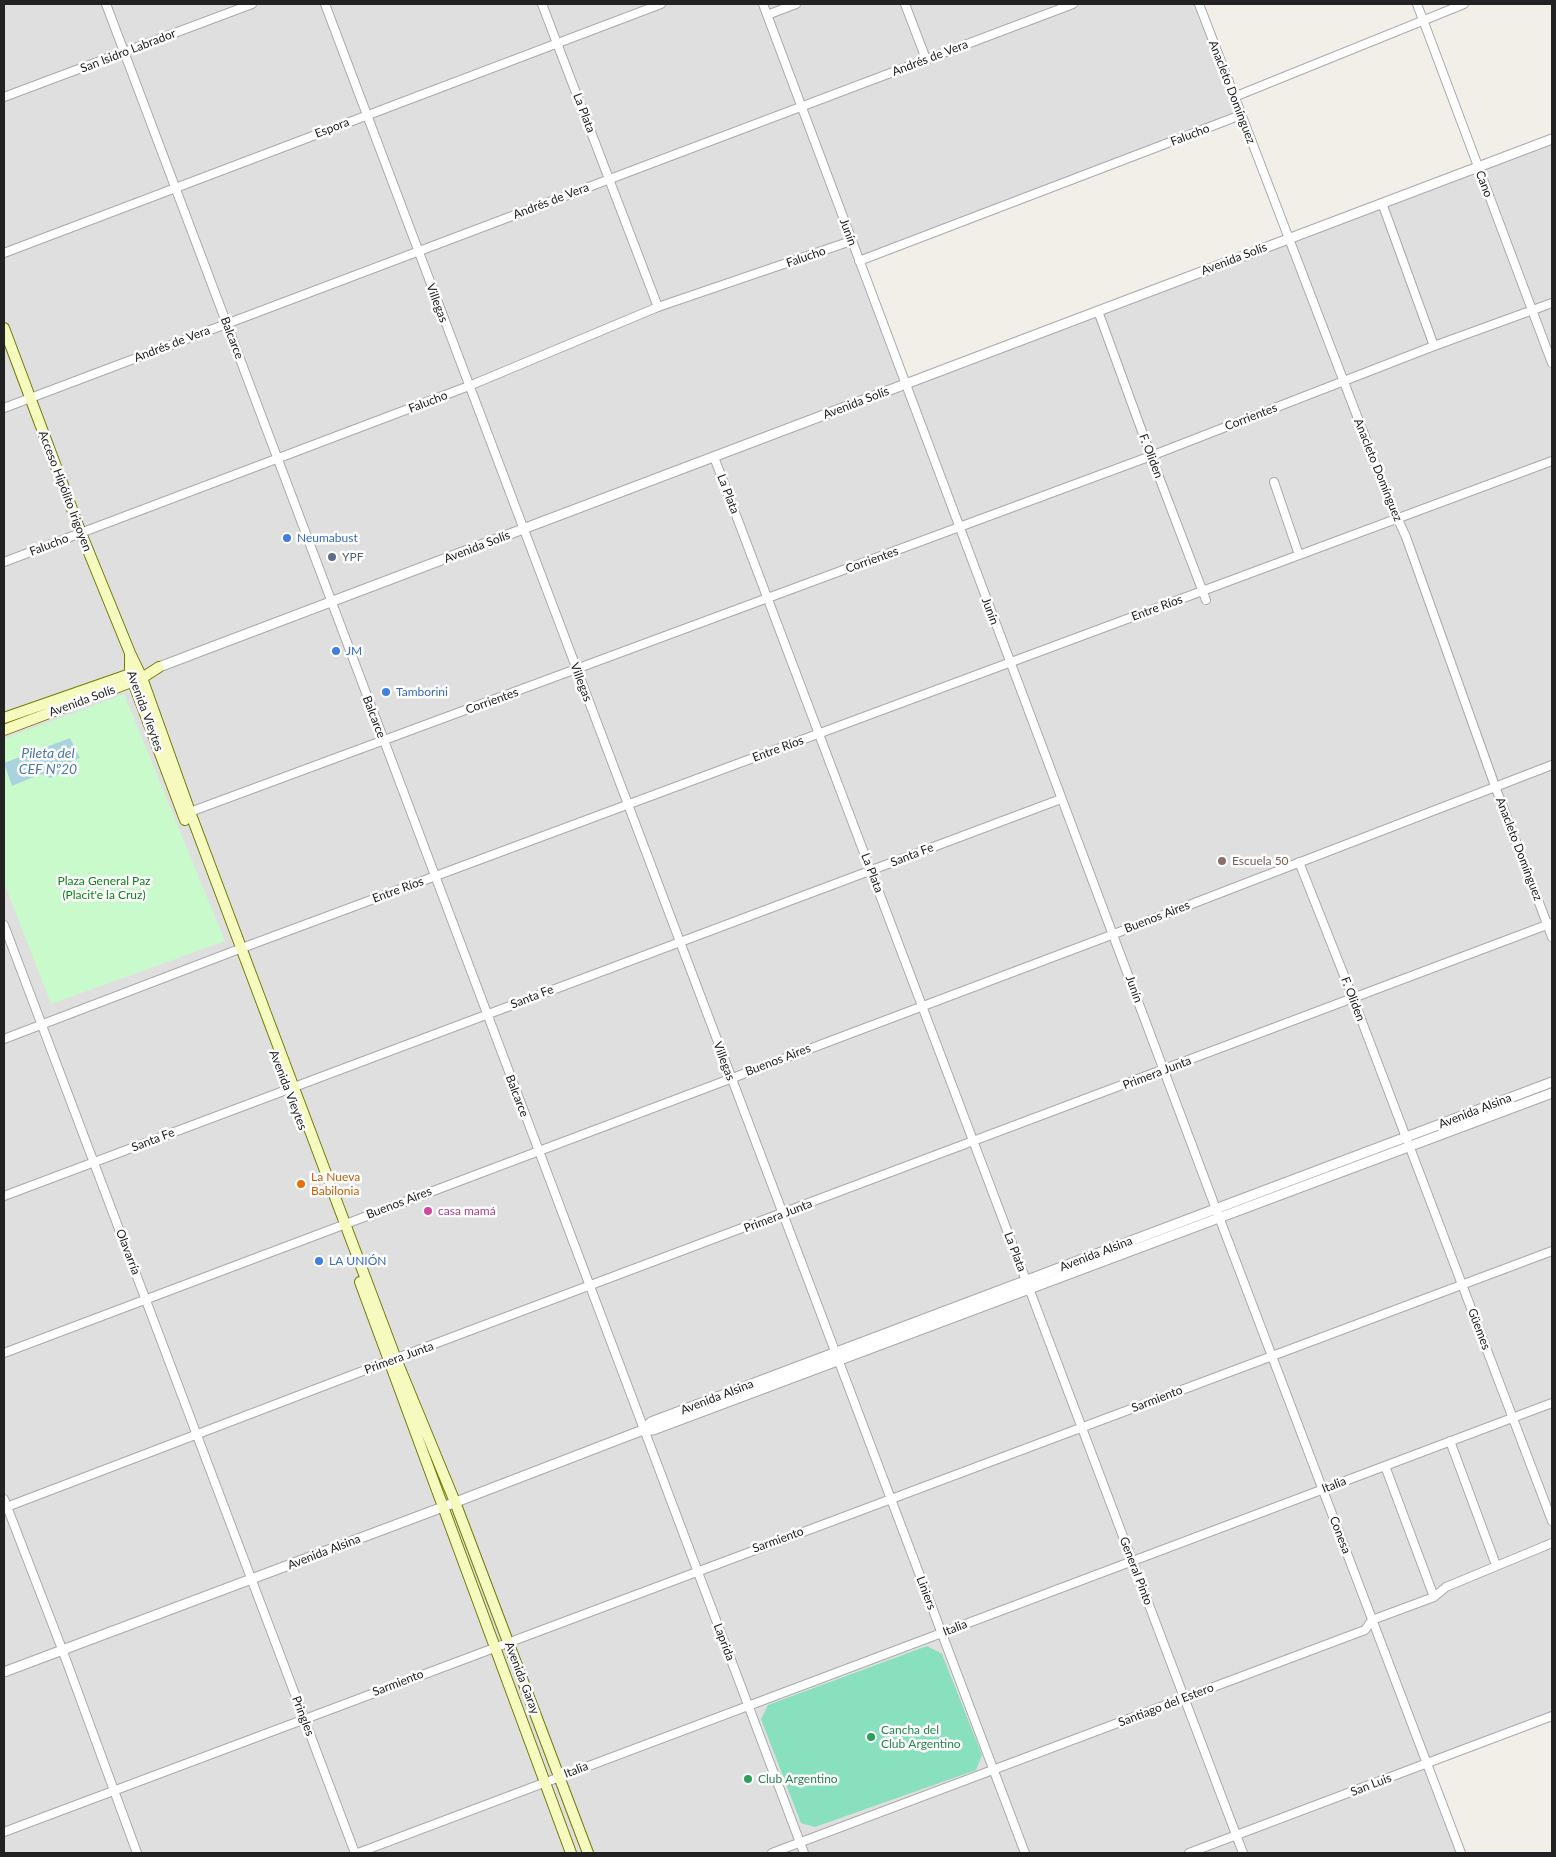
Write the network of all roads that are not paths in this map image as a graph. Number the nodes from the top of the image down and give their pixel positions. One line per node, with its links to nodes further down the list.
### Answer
1 (106, 4): 18 (street, Balcarce)
2 (252, 4): 18 (street, San Isidro Labrador)
3 (325, 4): 23 (street, Villegas)
4 (542, 4): 17 (street, La Plata)
5 (661, 4): 17 (street, Espora)
6 (763, 4): 15 (street, Junín)
7 (796, 4): 15 (street)
8 (905, 4): 19 (street)
9 (1047, 4): 14 (street)
10 (1072, 4): 14 (street, Andrés de Vera)
11 (1199, 4): 21 (street, Anacleto Domínguez)
12 (1417, 4): 16 (street, Cano)
13 (1464, 4): 16 (street)
14 (1050, 12): 19 (street, Andrés de Vera)
15 (767, 15): 22 (street, Junín)
16 (1423, 20): 21 (street); 26 (street, Cano)
17 (557, 43): 23 (street, Espora); 27 (street, La Plata)
18 (124, 52): 20 (street, San Isidro Labrador); 28 (street, Balcarce)
19 (926, 59): 22 (street, Andrés de Vera)
20 (4, 97)
21 (1234, 97): 24 (street, Anacleto Domínguez)
22 (801, 107): 27 (street, Andrés de Vera); 31 (street, Junín)
23 (367, 115): 28 (street, Espora); 32 (street, Villegas)
24 (1241, 115): 30 (street, Anacleto Domínguez); 34 (street, Falucho)
25 (1552, 139): 26 (street, Avenida Solís)
26 (1478, 167): 29 (street, Avenida Solís); 37 (street, Cano)
27 (609, 179): 32 (street, Andrés de Vera); 36 (street, La Plata)
28 (175, 188): 33 (street, Espora); 39 (street, Balcarce)
29 (1382, 203): 30 (street, Avenida Solís); 41 (street)
30 (1288, 239): 38 (street, Avenida Solís); 43 (street, Anacleto Domínguez)
31 (851, 241): 34 (street, Junín); 36 (street, Falucho)
32 (418, 251): 39 (street, Andrés de Vera); 45 (street, Villegas)
33 (4, 252)
34 (859, 261): 44 (street, Junín)
35 (1552, 303): 37 (street, Corrientes)
36 (658, 307): 45 (street, Falucho)
37 (1532, 310): 41 (street, Corrientes); 42 (street, Cano)
38 (1098, 311): 44 (street, Avenida Solís); 48 (street, F. Oliden)
39 (226, 324): 46 (street, Andrés de Vera); 50 (street, Balcarce)
40 (4, 328): 46 (main road, Acceso Hipólito Irigoyen)
41 (1434, 346): 43 (street, Corrientes)
42 (1552, 363)
43 (1343, 381): 48 (street, Corrientes); 53 (street, Anacleto Domínguez)
44 (905, 384): 49 (street, Avenida Solís); 54 (street, Junín)
45 (468, 386): 50 (street, Falucho); 55 (street, Villegas)
46 (30, 398): 47 (street, Andrés de Vera); 56 (main road, Acceso Hipólito Irigoyen)
47 (4, 408)
48 (1151, 456): 54 (street, Corrientes); 59 (street, F. Oliden)
49 (714, 457): 55 (street, Avenida Solís); 60 (street, La Plata)
50 (277, 459): 56 (street, Falucho); 62 (street, Balcarce)
51 (1552, 461): 53 (street, Entre Ríos)
52 (1274, 482): 57 (street)
53 (1397, 519): 57 (street, Entre Ríos); 73 (street, Anacleto Domínguez)
54 (959, 527): 60 (street, Corrientes); 64 (street, Junín)
55 (523, 530): 62 (street, Avenida Solís); 66 (street, Villegas)
56 (81, 533): 58 (street, Falucho); 63 (main road, Acceso Hipólito Irigoyen)
57 (1299, 555): 59 (street, Entre Ríos)
58 (4, 562)
59 (1203, 591): 61 (street, F. Oliden); 64 (street, Entre Ríos)
60 (768, 598): 66 (street, Corrientes); 70 (street, La Plata)
61 (1206, 600)
62 (332, 603): 65 (street, Avenida Solís); 71 (street, Balcarce)
63 (130, 653): 67 (main road, Avenida Vieytes)
64 (1010, 663): 70 (street, Entre Ríos); 74 (street, Junín)
65 (159, 667): 67 (main road, Avenida Solís)
66 (576, 670): 71 (street, Corrientes); 75 (street, Villegas)
67 (136, 676): 68 (main road, Avenida Solís); 69 (main road, Avenida Solís); 76 (main road, Avenida Vieytes); 85 (main road, Avenida Vieytes)
68 (4, 718)
69 (4, 730)
70 (819, 734): 75 (street, Entre Ríos); 78 (street, La Plata)
71 (384, 741): 76 (street, Corrientes); 79 (street, Balcarce)
72 (1552, 765): 73 (street, Buenos Aires)
73 (1496, 786): 77 (street, Buenos Aires); 80 (street, Anacleto Domínguez)
74 (1061, 799): 78 (street, Santa Fe); 82 (street, Junín)
75 (627, 805): 79 (street, Entre Ríos); 84 (street, Villegas)
76 (190, 812): 85 (main road, Avenida Vieytes)
77 (1299, 862): 82 (street, Buenos Aires); 86 (street, F. Oliden)
78 (871, 870): 84 (street, Santa Fe); 87 (street, La Plata)
79 (435, 877): 85 (street, Entre Ríos); 88 (street, Balcarce)
80 (1550, 924): 83 (street, Anacleto Domínguez); 86 (street, Primera Junta)
81 (4, 926): 89 (street, Olavarría)
82 (1114, 934): 87 (street, Buenos Aires); 91 (street, Junín)
83 (1552, 937)
84 (679, 942): 88 (street, Santa Fe); 92 (street, Villegas)
85 (239, 949): 89 (street, Entre Ríos); 94 (main road, Avenida Vieytes)
86 (1353, 998): 91 (street, Primera Junta); 96 (street, F. Oliden)
87 (922, 1006): 92 (street, Buenos Aires); 97 (street, La Plata)
88 (486, 1014): 94 (street, Santa Fe); 99 (street, Balcarce)
89 (42, 1025): 90 (street, Entre Ríos); 100 (street, Olavarría)
90 (4, 1039)
91 (1164, 1070): 97 (street, Primera Junta); 102 (street, Junín)
92 (731, 1078): 99 (street, Buenos Aires); 103 (street, Villegas)
93 (1552, 1082): 96 (street, Avenida Alsina)
94 (290, 1087): 100 (street, Santa Fe); 104 (main road, Avenida Vieytes)
95 (1552, 1093): 98 (street, Avenida Alsina)
96 (1406, 1137): 98 (street, Güemes); 102 (street, Avenida Alsina)
97 (974, 1142): 103 (street, Primera Junta); 107 (street, La Plata)
98 (1409, 1146): 102 (street, Avenida Alsina); 106 (street, Güemes)
99 (538, 1151): 104 (street, Buenos Aires); 108 (street, Balcarce)
100 (94, 1162): 101 (street, Santa Fe); 109 (street, Olavarría)
101 (4, 1196)
102 (1217, 1213): 107 (street, Avenida Alsina); 112 (street, Conesa)
103 (782, 1214): 108 (street, Primera Junta); 111 (street, Villegas)
104 (343, 1225): 109 (street, Buenos Aires); 113 (main road, Avenida Vieytes)
105 (1552, 1251): 106 (street, Sarmiento)
106 (1462, 1284): 112 (street, Sarmiento); 115 (street, Güemes)
107 (1028, 1285): 111 (street, Avenida Alsina); 116 (street, General Pinto)
108 (589, 1287): 113 (street, Primera Junta); 117 (street, Balcarce)
109 (146, 1299): 110 (street, Buenos Aires); 118 (street, Olavarría)
110 (4, 1353)
111 (836, 1356): 117 (street, Avenida Alsina); 122 (street, Liniers)
112 (1272, 1356): 116 (street, Sarmiento); 121 (street, Conesa)
113 (393, 1360): 118 (street, Primera Junta); 123 (main road, Avenida Vieytes); 125 (main road, Avenida Vieytes)
114 (1552, 1403): 115 (street, Italia)
115 (1513, 1418): 119 (street, Italia); 126 (street, Güemes)
116 (1082, 1427): 122 (street, Sarmiento); 128 (street, General Pinto)
117 (643, 1430): 123 (street, Avenida Alsina); 130 (street, Laprida)
118 (197, 1435): 124 (street, Primera Junta); 131 (street, Olavarría)
119 (1450, 1442): 120 (street, Italia); 129 (street)
120 (1384, 1466): 121 (street, Italia); 132 (street)
121 (1322, 1490): 128 (street, Italia); 133 (street, Conesa)
122 (890, 1498): 130 (street, Sarmiento); 134 (street, Liniers)
123 (455, 1502): 125 (street, Avenida Alsina); 135 (main road, Avenida Garay)
124 (5, 1505): 137 (street)
125 (442, 1507): 131 (street, Avenida Alsina); 136 (main road, Avenida Garay)
126 (1552, 1521)
127 (1552, 1543): 129 (street, Santiago del Estero)
128 (1132, 1561): 134 (street, Italia); 139 (street, General Pinto)
129 (1496, 1565): 132 (street, Santiago del Estero)
130 (697, 1571): 135 (street, Sarmiento); 140 (street, Laprida)
131 (251, 1579): 137 (street, Avenida Alsina); 142 (street, Pringles)
132 (1434, 1598): 133 (street, Santiago del Estero)
133 (1372, 1620): 139 (street, Santiago del Estero); 143 (street, Conesa)
134 (941, 1633): 140 (street, Italia); 144 (street, Liniers)
135 (508, 1641): 136 (street, Sarmiento); 145 (main road, Avenida Garay)
136 (494, 1646): 142 (street, Sarmiento); 146 (main road, Avenida Garay)
137 (62, 1650): 138 (street, Avenida Alsina); 147 (street)
138 (4, 1672)
139 (1184, 1698): 144 (street, Santiago del Estero); 149 (street, General Pinto)
140 (748, 1705): 145 (street, Italia); 150 (street, Laprida)
141 (1552, 1716): 143 (street, San Luis)
142 (304, 1718): 147 (street, Sarmiento); 152 (street, Pringles)
143 (1427, 1764): 149 (street, San Luis); 160 (street, Conesa)
144 (993, 1770): 150 (street, Santiago del Estero); 157 (street, Liniers)
145 (559, 1776): 146 (street, Italia); 154 (main road, Avenida Garay)
146 (545, 1782): 152 (street, Italia); 153 (main road, Avenida Garay)
147 (114, 1790): 148 (street, Sarmiento); 151 (street)
148 (4, 1832)
149 (1236, 1836): 158 (street, San Luis); 159 (street, General Pinto)
150 (800, 1842): 155 (street, Santiago del Estero); 156 (street, Laprida)
151 (137, 1853)
152 (356, 1853)
153 (572, 1853)
154 (588, 1853)
155 (772, 1853)
156 (804, 1853)
157 (1025, 1853)
158 (1189, 1853)
159 (1243, 1853)
160 (1461, 1853)

